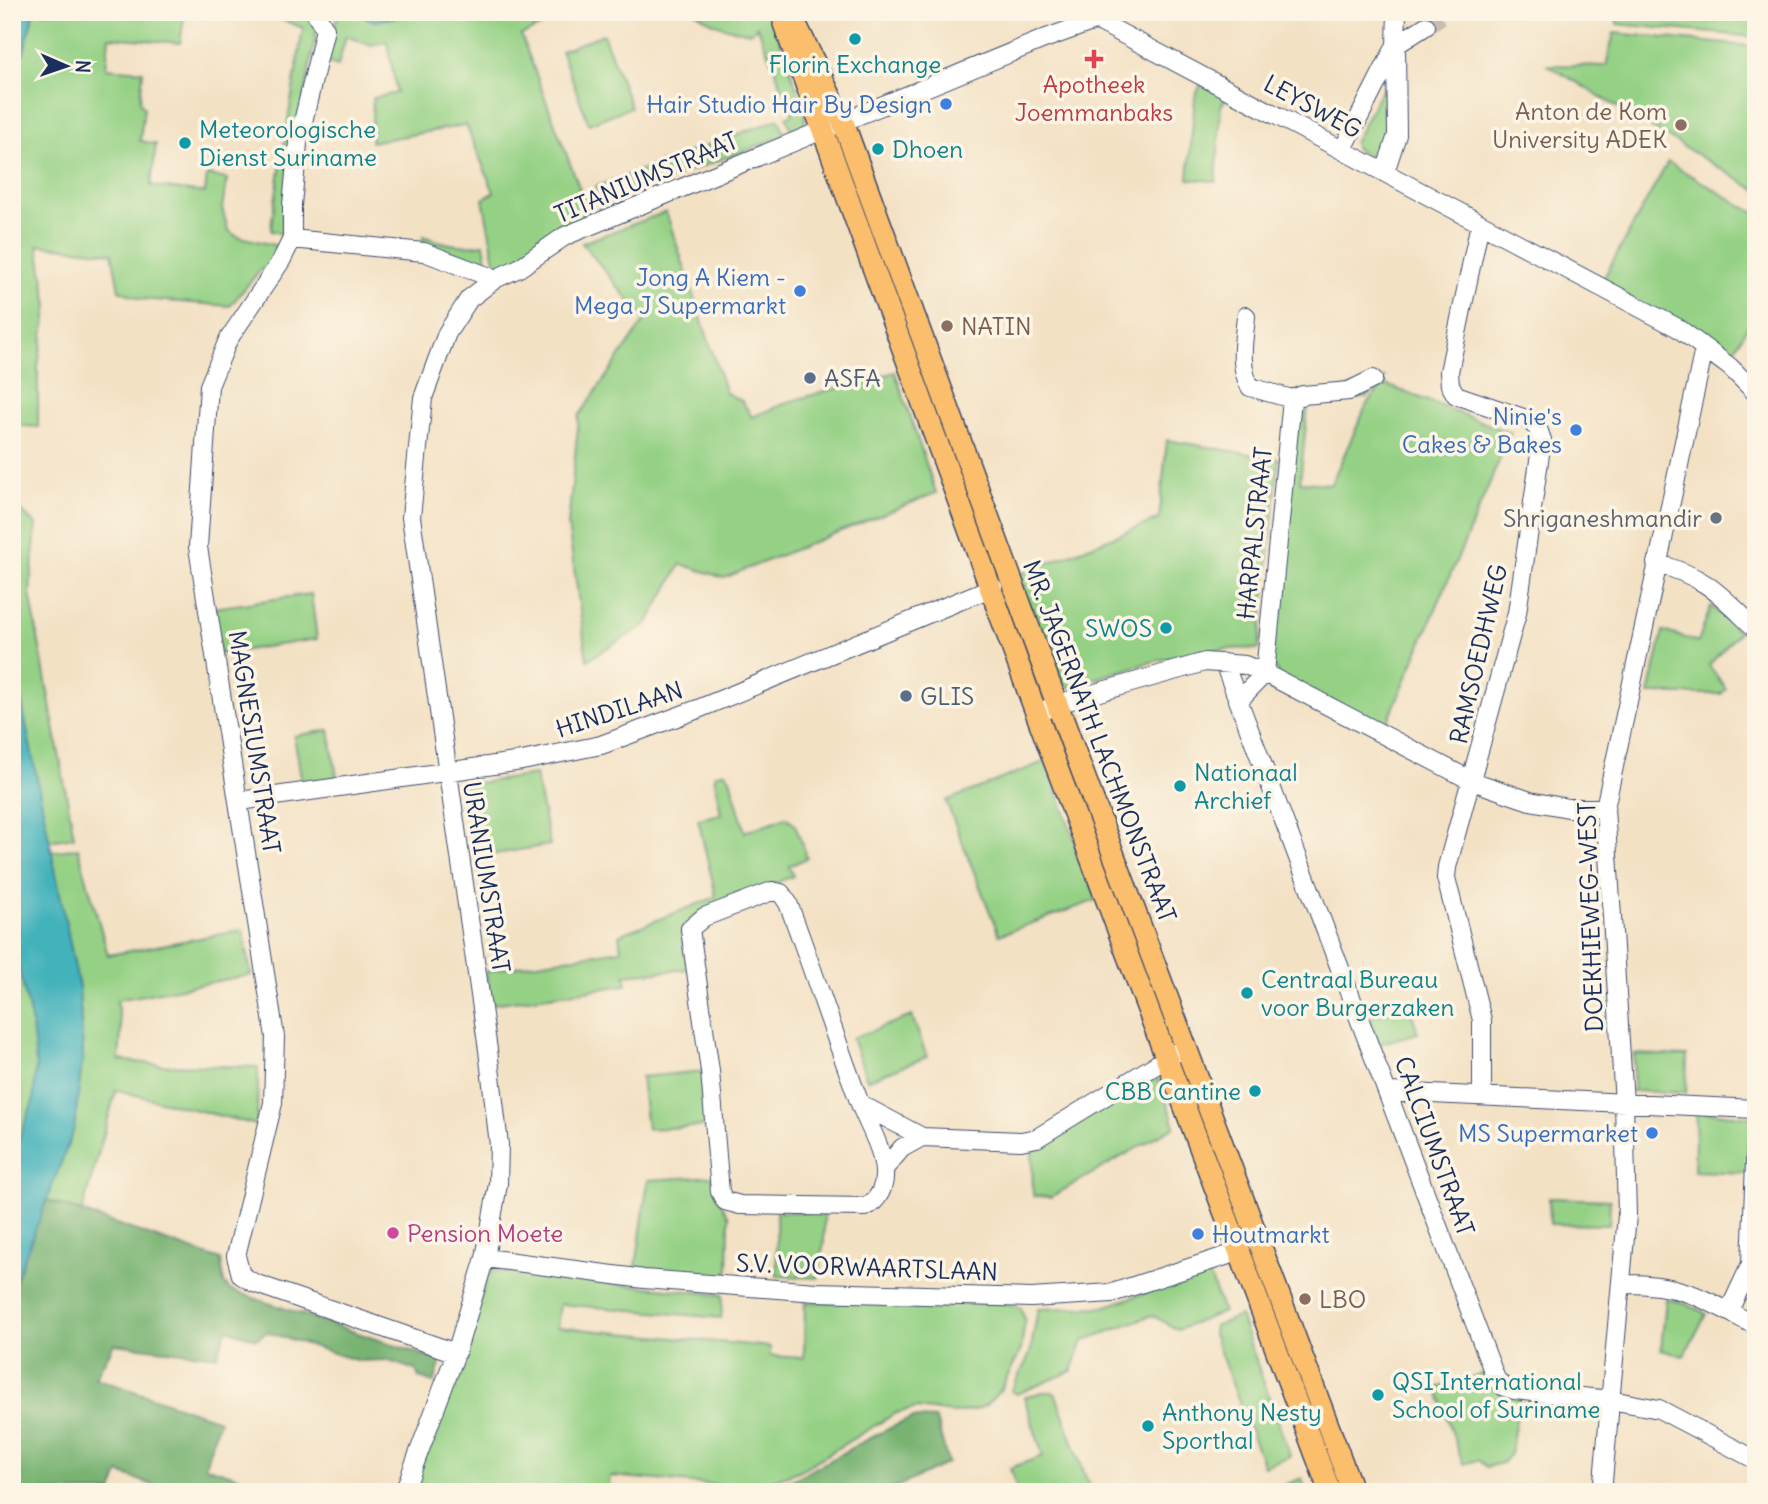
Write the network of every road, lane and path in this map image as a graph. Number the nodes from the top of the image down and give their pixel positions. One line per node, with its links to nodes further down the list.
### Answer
1 (315, 12): 13 (street, MAGNESIUMSTRAAT)
2 (780, 12): 9 (main road, MR. JAGERNATH LACHMONSTRAAT)
3 (790, 12): 8 (main road, MR. JAGERNATH LACHMONSTRAAT)
4 (1397, 12): 7 (street)
5 (1089, 16): 8 (street, LEYSWEG); 10 (street, LEYSWEG)
6 (1426, 26): 7 (street)
7 (1396, 45): 10 (street); 11 (street)
8 (843, 122): 9 (street, LEYSWEG); 26 (main road, MR. JAGERNATH LACHMONSTRAAT)
9 (821, 130): 14 (street, TITANIUMSTRAAT); 21 (main road, MR. JAGERNATH LACHMONSTRAAT)
10 (1343, 149): 11 (street, LEYSWEG)
11 (1385, 172): 12 (street, LEYSWEG)
12 (1480, 223): 16 (street, LEYSWEG); 29 (street, RAMSOEDHWEG)
13 (292, 239): 14 (street); 30 (street, MAGNESIUMSTRAAT)
14 (495, 279): 28 (street, URANIUMSTRAAT)
15 (1246, 316): 19 (street)
16 (1704, 349): 18 (street, LEYSWEG); 20 (street, DOEKHIEWEG-WEST)
17 (1373, 379): 19 (street)
18 (1756, 393)
19 (1292, 399): 24 (street, HARPALSTRAAT)
20 (1656, 563): 22 (street); 31 (street, DOEKHIEWEG-WEST)
21 (993, 587): 27 (main road, MR. JAGERNATH LACHMONSTRAAT); 28 (street, HINDILAAN)
22 (1756, 629)
23 (1224, 663): 24 (street); 25 (street, CALCIUMSTRAAT); 26 (street)
24 (1265, 673): 25 (street); 29 (street)
25 (1240, 701): 34 (street, CALCIUMSTRAAT)
26 (1057, 704): 27 (street); 32 (main road, MR. JAGERNATH LACHMONSTRAAT)
27 (1037, 714): 33 (main road, MR. JAGERNATH LACHMONSTRAAT)
28 (446, 771): 30 (street, HINDILAAN); 43 (street, URANIUMSTRAAT)
29 (1472, 781): 31 (street); 35 (street, RAMSOEDHWEG)
30 (240, 801): 47 (street, MAGNESIUMSTRAAT)
31 (1605, 808): 36 (street, DOEKHIEWEG-WEST)
32 (1187, 1048): 33 (street); 42 (main road, MR. JAGERNATH LACHMONSTRAAT)
33 (1167, 1057): 39 (street); 42 (main road, MR. JAGERNATH LACHMONSTRAAT)
34 (1389, 1092): 35 (street); 48 (street, CALCIUMSTRAAT)
35 (1482, 1096): 36 (street)
36 (1624, 1103): 38 (street); 44 (street, DOEKHIEWEG-WEST)
37 (860, 1104): 39 (street); 41 (street); 41 (street)
38 (1756, 1109)
39 (922, 1137): 41 (street)
40 (1756, 1138): 45 (street)
41 (884, 1169)
42 (1250, 1256): 43 (street, S.V. VOORWAARTSLAAN); 49 (main road, MR. JAGERNATH LACHMONSTRAAT)
43 (485, 1258): 47 (street, URANIUMSTRAAT)
44 (1623, 1284): 45 (street); 48 (street, DOEKHIEWEG-WEST)
45 (1729, 1311): 46 (street)
46 (1756, 1326)
47 (456, 1353): 51 (street, URANIUMSTRAAT)
48 (1611, 1400): 50 (street, CALCIUMSTRAAT); 54 (street, DOEKHIEWEG-WEST)
49 (1312, 1413): 52 (main road, MR. JAGERNATH LACHMONSTRAAT); 53 (main road, MR. JAGERNATH LACHMONSTRAAT)
50 (1756, 1460)
51 (404, 1492)
52 (1330, 1492)
53 (1353, 1492)
54 (1602, 1492)

